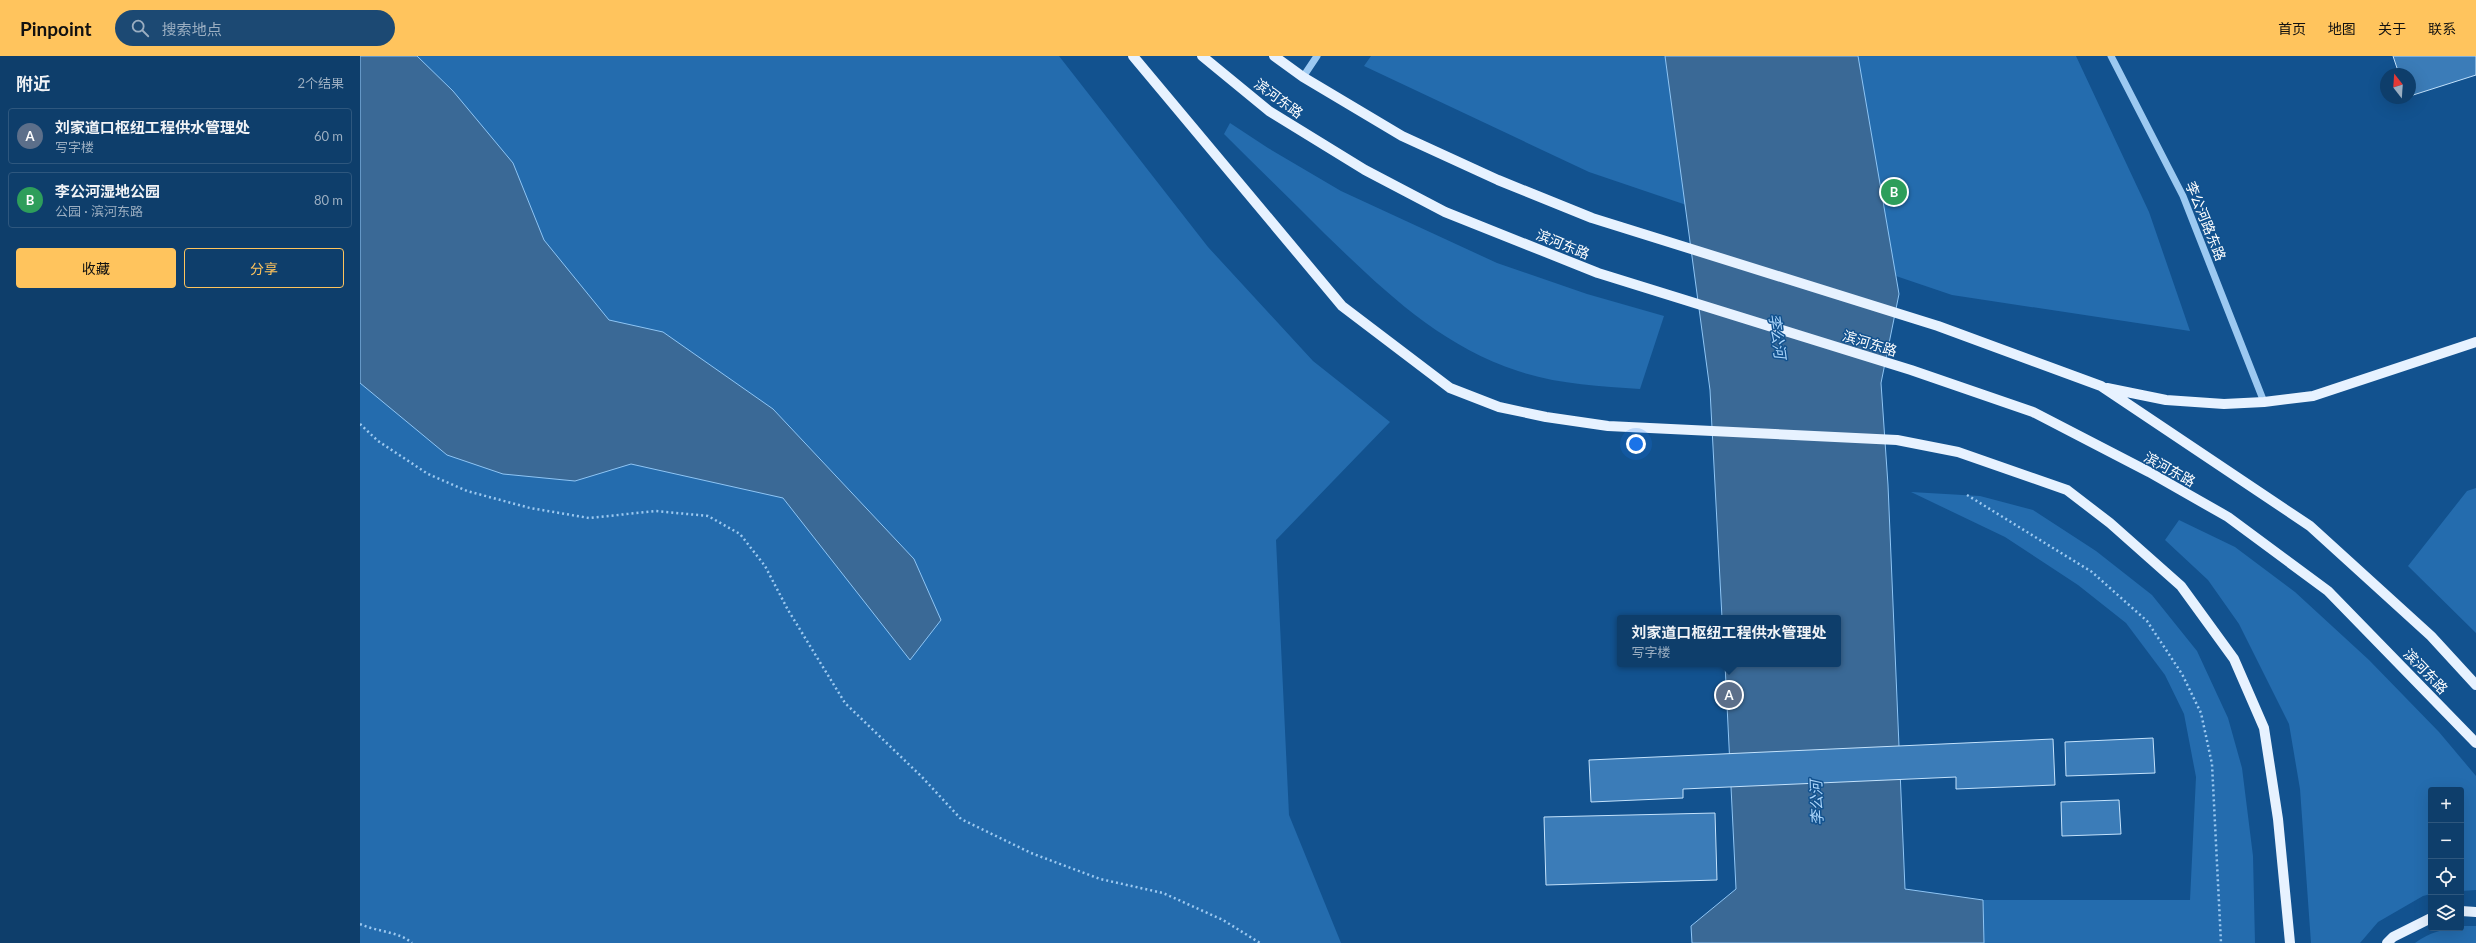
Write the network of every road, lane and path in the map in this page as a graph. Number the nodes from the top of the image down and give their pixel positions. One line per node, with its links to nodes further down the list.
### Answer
1 (1133, 56): 21 (main road)
2 (1202, 56): 13 (main road, 滨河东路)
3 (1274, 56): 6 (main road, 滨河东路)
4 (1317, 56): 6 (street)
5 (2111, 56): 9 (street, 李公河路东路)
6 (1303, 77): 8 (main road, 滨河东路)
7 (2476, 342): 9 (main road)
8 (2102, 386): 9 (main road); 12 (main road, 滨河东路)
9 (2264, 402)
10 (360, 424): 19 (path)
11 (1967, 495): 20 (path)
12 (2476, 685)
13 (2476, 743)
14 (2464, 911): 15 (main road)
15 (2476, 912)
16 (2428, 919): 22 (main road)
17 (360, 924): 18 (path)
18 (412, 943)
19 (1260, 943)
20 (2221, 943)
21 (2290, 943)
22 (2387, 943)

